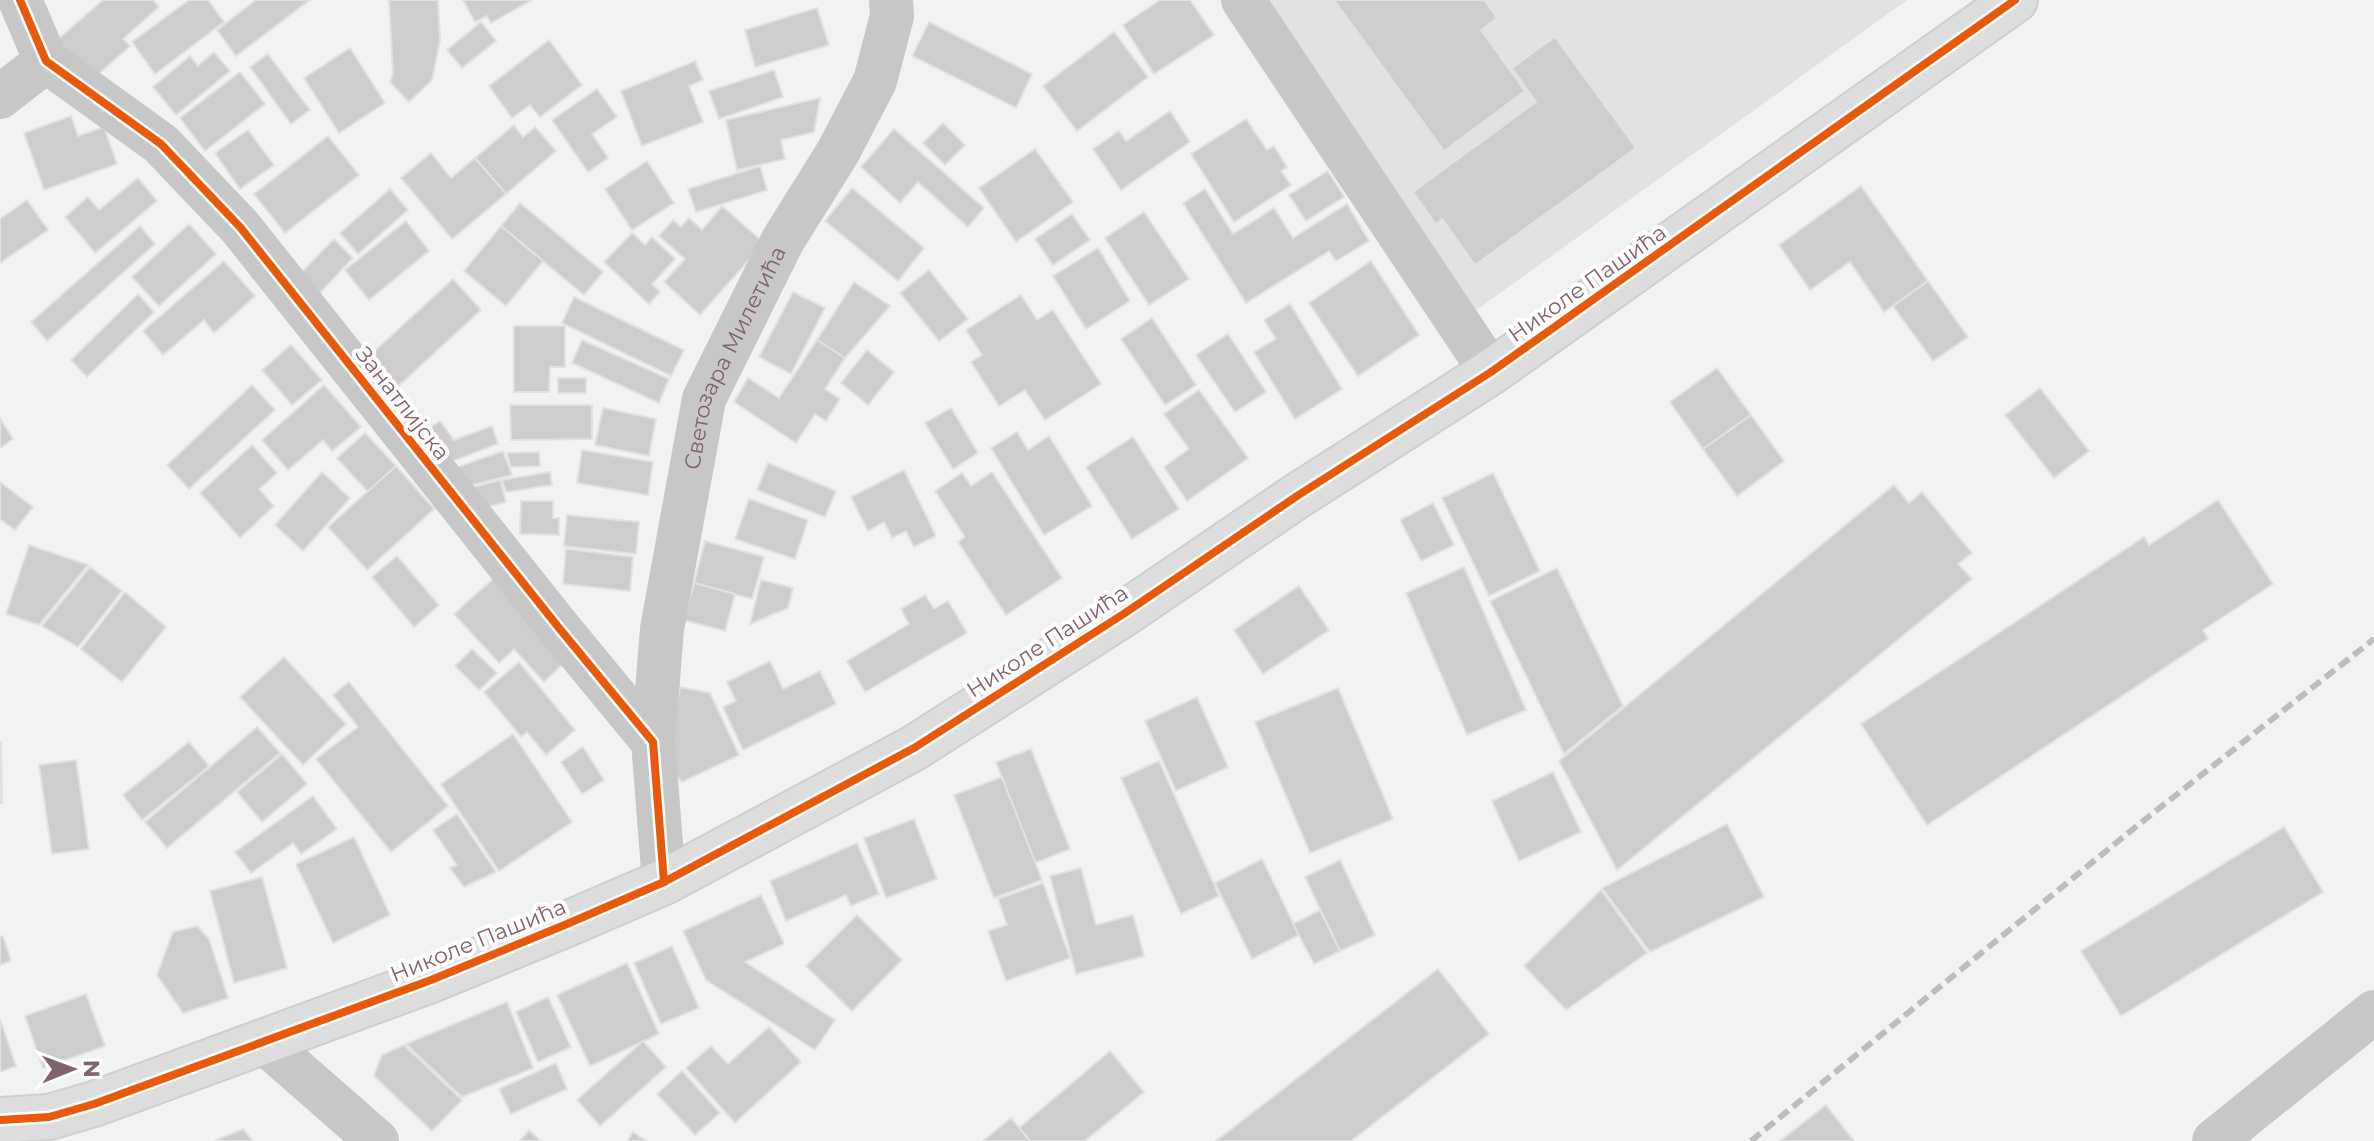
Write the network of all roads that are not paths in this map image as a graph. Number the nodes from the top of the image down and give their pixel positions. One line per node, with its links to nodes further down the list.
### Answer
1 (20, 0): 5 (street)
2 (891, 0): 8 (street, Светозара Милетића)
3 (1243, 0): 7 (street)
4 (2015, 0): 7 (main road, Николе Пашића)
5 (46, 61): 6 (street); 8 (street, Занатлијска)
6 (0, 97)
7 (1491, 372): 9 (main road, Николе Пашића)
8 (653, 742): 9 (street)
9 (664, 882): 11 (main road, Николе Пашића)
10 (2374, 1012): 14 (street)
11 (264, 1042): 12 (main road, Николе Пашића); 13 (street)
12 (0, 1120)
13 (377, 1141)
14 (2214, 1141)

